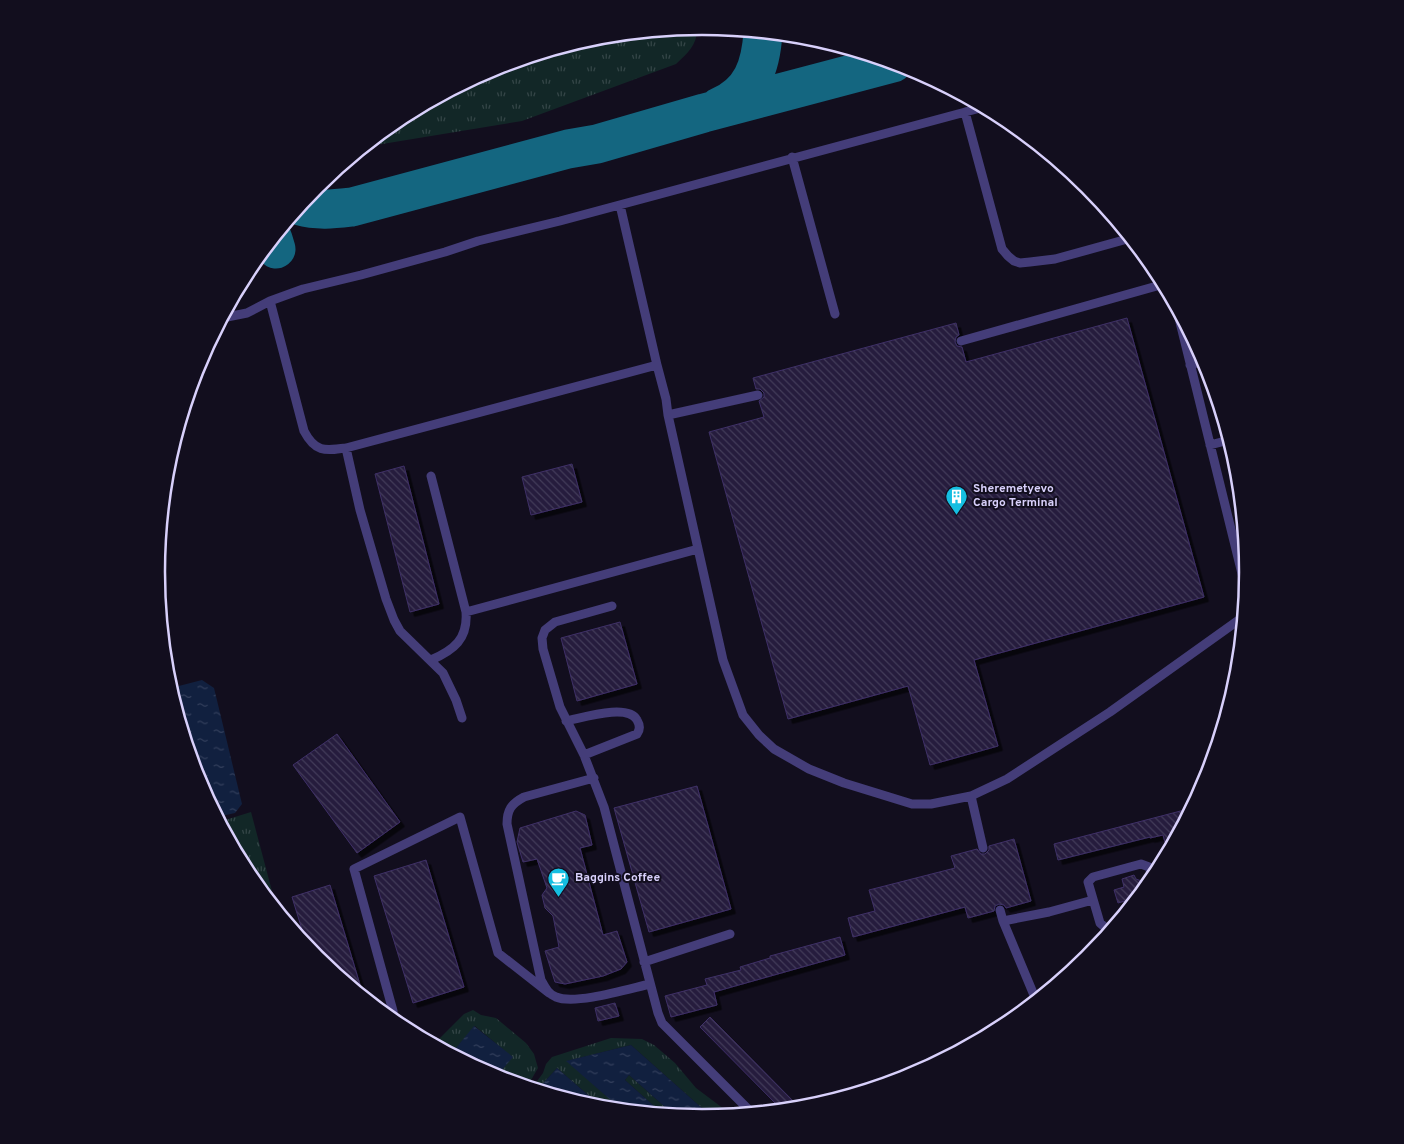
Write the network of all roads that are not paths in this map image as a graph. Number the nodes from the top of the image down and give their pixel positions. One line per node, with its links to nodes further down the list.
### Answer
1 (975, 109): 2 (lane)
2 (964, 112): 3 (lane); 5 (lane)
3 (792, 158): 4 (lane); 8 (lane)
4 (620, 205): 7 (lane); 13 (lane)
5 (1124, 240)
6 (1156, 286): 11 (lane)
7 (270, 301): 9 (lane); 19 (lane)
8 (835, 314)
9 (230, 316)
10 (1182, 330): 14 (lane)
11 (960, 341)
12 (1197, 363): 14 (lane)
13 (657, 365): 16 (lane); 19 (lane)
14 (1190, 365): 18 (lane)
15 (758, 395): 16 (lane)
16 (668, 415): 21 (lane)
17 (1223, 442): 18 (lane)
18 (1210, 445): 22 (lane)
19 (346, 448): 26 (lane)
20 (431, 476): 24 (lane)
21 (698, 548): 24 (lane); 31 (lane)
22 (1239, 560)
23 (612, 606): 28 (lane)
24 (466, 612): 26 (lane)
25 (1236, 623): 31 (lane)
26 (431, 660): 27 (lane)
27 (462, 718)
28 (566, 721): 29 (lane); 29 (lane)
29 (584, 755): 30 (lane)
30 (594, 778): 39 (lane); 41 (lane)
31 (971, 796): 32 (lane)
32 (983, 848)
33 (1149, 868): 34 (lane)
34 (1093, 900): 36 (lane); 37 (lane)
35 (1000, 910): 36 (lane)
36 (1003, 921): 42 (lane)
37 (1105, 927)
38 (730, 934): 39 (lane)
39 (644, 962): 40 (lane)
40 (650, 984): 41 (lane); 44 (lane)
41 (549, 993): 43 (lane)
42 (1034, 994)
43 (393, 1010)
44 (746, 1107)

